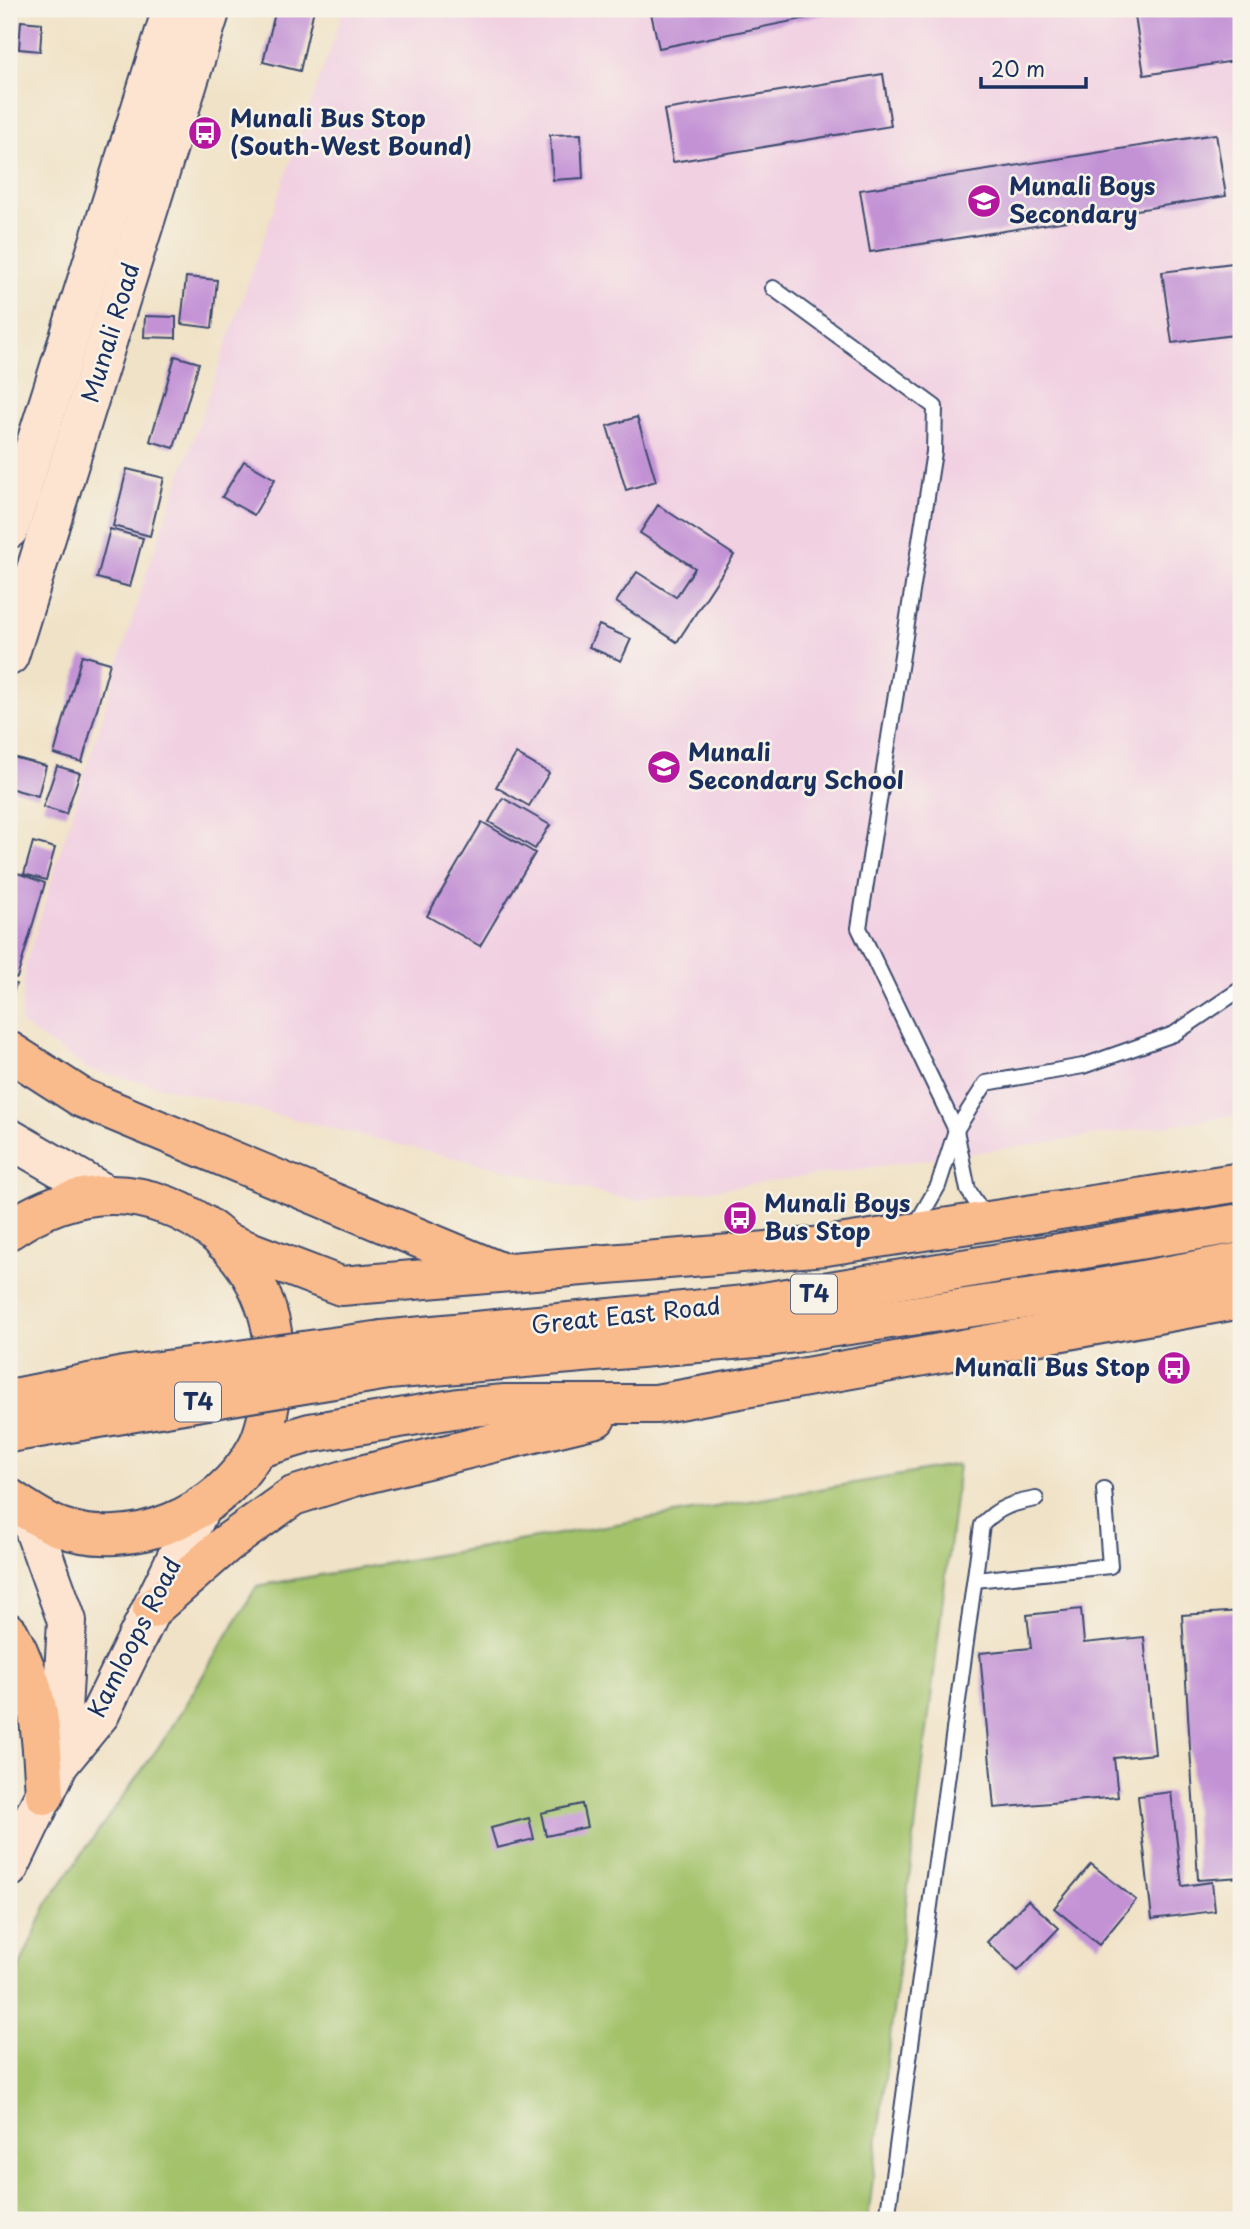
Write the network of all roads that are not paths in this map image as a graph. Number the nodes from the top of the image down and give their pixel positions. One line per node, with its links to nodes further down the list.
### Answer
1 (172, 9): 4 (main road, Munali Road)
2 (211, 9): 5 (main road, Munali Road)
3 (773, 288): 8 (lane)
4 (9, 529)
5 (9, 656)
6 (1241, 989): 8 (lane)
7 (9, 1051): 18 (main road)
8 (956, 1130): 12 (lane); 15 (lane)
9 (9, 1138): 11 (main road)
10 (1241, 1182): 12 (main road, T4)
11 (105, 1194): 14 (main road); 16 (main road)
12 (988, 1221): 15 (main road, T4)
13 (1241, 1223): 20 (main road, Great East Road / T4)
14 (9, 1230)
15 (912, 1233): 18 (main road, T4)
16 (223, 1241): 18 (main road, T4); 24 (main road)
17 (1241, 1262): 20 (main road, Great East Road / T4)
18 (502, 1273)
19 (1241, 1298): 22 (main road)
20 (385, 1355): 21 (main road, Great East Road / T4, bridge); 23 (main road, Great East Road / T4, bridge)
21 (9, 1399)
22 (656, 1404): 24 (main road); 30 (main road)
23 (9, 1433)
24 (256, 1448): 28 (main road)
25 (1104, 1489): 29 (lane)
26 (1036, 1499): 29 (lane)
27 (18, 1504): 28 (main road); 32 (main road, Kamloops Road)
28 (202, 1505): 30 (main road, Kamloops Road)
29 (975, 1580): 34 (lane)
30 (152, 1609): 32 (main road, Kamloops Road)
31 (9, 1633): 32 (main road)
32 (52, 1779): 33 (main road, Kamloops Road)
33 (9, 1868)
34 (887, 2220)

